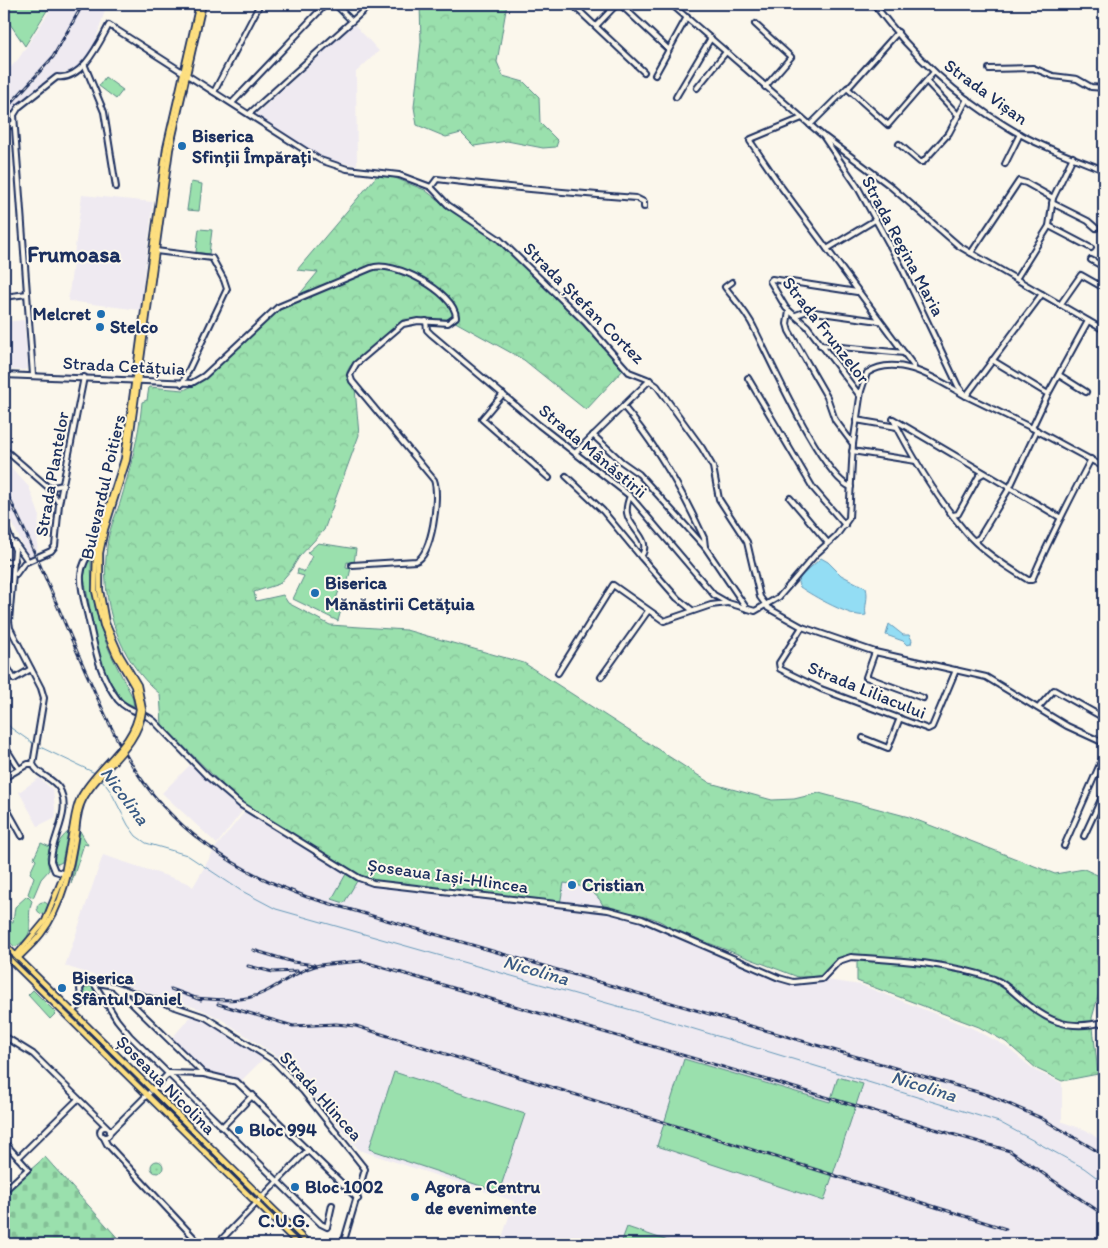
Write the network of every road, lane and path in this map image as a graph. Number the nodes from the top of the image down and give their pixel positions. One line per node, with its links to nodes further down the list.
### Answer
1 (199, 4): 23 (main road, Bulevardul Poitiers)
2 (203, 4): 23 (main road, Bulevardul Poitiers)
3 (260, 4): 30 (street)
4 (326, 4): 33 (street)
5 (335, 4): 12 (street)
6 (371, 4): 12 (street)
7 (572, 4): 14 (street)
8 (618, 4): 14 (street); 17 (street)
9 (671, 4): 11 (street, Strada Regina Maria)
10 (874, 4): 15 (street, Strada Vișan)
11 (687, 17): 16 (street, Strada Regina Maria); 17 (street)
12 (352, 21): 34 (street)
13 (755, 24): 26 (street)
14 (596, 26): 21 (street)
15 (898, 32): 22 (street, Strada Vișan); 28 (street)
16 (711, 38): 18 (street, Strada Regina Maria); 31 (street)
17 (668, 49): 24 (street)
18 (726, 52): 26 (street, Strada Regina Maria); 27 (street)
19 (85, 66): 23 (street); 37 (street); 46 (street)
20 (989, 69): 29 (street)
21 (644, 72)
22 (934, 72): 25 (street); 32 (street, Strada Vișan)
23 (185, 74): 30 (street); 55 (main road, Bulevardul Poitiers); 83 (main road, Bulevardul Poitiers)
24 (656, 75)
25 (927, 82): 28 (street); 35 (street)
26 (765, 87): 36 (street, Strada Regina Maria)
27 (697, 88)
28 (848, 88): 38 (street)
29 (1104, 88)
30 (214, 92): 33 (street)
31 (676, 96)
32 (966, 99): 35 (street); 40 (street, Strada Vișan)
33 (232, 104): 34 (street)
34 (249, 114): 47 (street)
35 (959, 116): 42 (street)
36 (802, 118): 38 (street, Strada Regina Maria); 54 (street)
37 (14, 123): 39 (street); 63 (street)
38 (810, 126): 41 (street, Strada Regina Maria)
39 (4, 129)
40 (1020, 134): 43 (street, Strada Vișan); 44 (street)
41 (823, 136): 50 (street, Strada Regina Maria); 56 (street)
42 (899, 144)
43 (1073, 157): 45 (street, Strada Vișan); 48 (street)
44 (1005, 164)
45 (1104, 170)
46 (116, 187)
47 (431, 187): 49 (street); 82 (street, Strada Ștefan Cortez)
48 (1053, 200): 51 (street); 52 (street); 56 (street)
49 (644, 207)
50 (874, 220): 54 (street); 89 (street, Strada Regina Maria)
51 (1049, 226): 53 (street); 59 (street)
52 (1096, 228)
53 (1091, 248)
54 (828, 249): 62 (street)
55 (156, 251): 83 (main road, Bulevardul Poitiers); 84 (street)
56 (971, 253): 59 (street)
57 (1091, 260): 58 (street)
58 (1104, 267)
59 (1016, 280): 64 (street)
60 (732, 282): 107 (street)
61 (1104, 288): 66 (street)
62 (858, 292): 67 (street, Strada Frunzelor); 69 (street)
63 (27, 294): 65 (street); 78 (street)
64 (1042, 294): 66 (street); 75 (street)
65 (4, 297)
66 (1060, 305): 70 (street)
67 (789, 311): 68 (street, Strada Frunzelor); 96 (street)
68 (796, 315): 69 (street); 73 (street, Strada Frunzelor)
69 (879, 321): 74 (street)
70 (1088, 321): 72 (street); 79 (street)
71 (426, 322): 84 (street, Strada Cetățuia); 86 (street, Strada Mânăstirii); 126 (street, Strada Cetățuia)
72 (1104, 330)
73 (820, 345): 74 (street); 88 (street, Strada Frunzelor)
74 (904, 353): 76 (street)
75 (992, 360): 87 (street); 89 (street)
76 (914, 369): 88 (street); 89 (street)
77 (4, 374): 78 (street, Strada Cetățuia)
78 (33, 375): 80 (street, Strada Cetățuia)
79 (1058, 375): 85 (street); 87 (street)
80 (84, 377): 83 (street, Strada Cetățuia); 106 (street, Strada Plantelor)
81 (748, 378): 116 (street)
82 (650, 380): 90 (street); 131 (street, Strada Ștefan Cortez)
83 (137, 381): 84 (street, Strada Cetățuia); 121 (main road, Bulevardul Poitiers)
84 (182, 384)
85 (1086, 392)
86 (503, 394): 99 (street, Strada Mânăstirii); 105 (street)
87 (1048, 394): 93 (street)
88 (860, 396): 91 (street)
89 (966, 396): 93 (street)
90 (623, 406): 95 (street); 120 (street)
91 (856, 420): 92 (street); 96 (street)
92 (897, 427): 101 (street); 103 (street)
93 (1032, 428): 94 (street)
94 (1038, 430): 100 (street); 108 (street)
95 (593, 435): 99 (street); 120 (street)
96 (853, 444): 98 (street)
97 (4, 449): 109 (street)
98 (852, 451): 101 (street); 107 (street)
99 (575, 453): 110 (street, Strada Mânăstirii)
100 (1091, 459): 102 (street); 114 (street)
101 (916, 462): 113 (street)
102 (1104, 467)
103 (984, 473): 108 (street); 113 (street)
104 (566, 476): 122 (street)
105 (549, 478)
106 (63, 485): 109 (street); 112 (street, Strada Plantelor)
107 (851, 487): 116 (street)
108 (1010, 487): 114 (street); 117 (street)
109 (49, 488): 112 (street)
110 (630, 496): 122 (street); 128 (street, Strada Mânăstirii)
111 (790, 498): 119 (street)
112 (59, 504): 124 (street, Strada Plantelor)
113 (953, 515): 117 (street)
114 (1061, 518): 117 (street)
115 (4, 523): 118 (street)
116 (845, 525): 119 (street)
117 (975, 540)
118 (13, 541): 123 (street); 124 (street, Strada Plantelor)
119 (828, 543): 131 (street)
120 (705, 547): 132 (street)
121 (99, 548): 160 (main road, Bulevardul Poitiers, bridge); 169 (street, Șoseaua Iași-Hlincea)
122 (641, 556): 133 (street)
123 (15, 560): 125 (street); 127 (street)
124 (28, 561): 127 (street, Strada Plantelor)
125 (4, 563)
126 (352, 566)
127 (14, 579): 137 (street)
128 (714, 595): 129 (street, Strada Mânăstirii); 130 (street)
129 (728, 603): 130 (street); 132 (street, Strada Mânăstirii)
130 (711, 605): 133 (street)
131 (767, 606): 132 (street, Strada Mânăstirii); 135 (street)
132 (747, 609)
133 (692, 610): 134 (street)
134 (648, 611): 142 (street); 143 (street)
135 (802, 627): 138 (street); 146 (street, Strada Liliacului)
136 (4, 628): 137 (street)
137 (10, 628): 140 (street)
138 (875, 652): 141 (street); 144 (street)
139 (4, 661): 140 (street)
140 (31, 669): 152 (street)
141 (956, 670): 145 (street); 146 (street, Strada Liliacului)
142 (558, 673)
143 (601, 677)
144 (923, 698)
145 (1038, 708): 147 (street); 149 (street)
146 (900, 718): 148 (street)
147 (1104, 718)
148 (864, 738)
149 (1104, 743)
150 (4, 745): 153 (street)
151 (1104, 755): 159 (street)
152 (33, 764): 153 (street); 160 (street)
153 (19, 769): 154 (street)
154 (4, 778)
155 (1104, 793): 158 (street)
156 (4, 804): 157 (street)
157 (22, 836)
158 (1084, 836)
159 (1064, 846)
160 (66, 874): 164 (main road, Bulevardul Poitiers)
161 (4, 944): 162 (main road, Șoseaua Nicolina)
162 (10, 951): 163 (street); 164 (main road, Șoseaua Nicolina)
163 (4, 956): 165 (main road, Șoseaua Nicolina)
164 (17, 957): 165 (main road, Bulevardul Poitiers); 168 (main road, Șoseaua Nicolina)
165 (12, 962): 174 (main road, Șoseaua Nicolina)
166 (93, 982): 167 (street, Strada Hlincea); 168 (street); 171 (street)
167 (114, 986): 172 (street); 188 (street, Strada Hlincea)
168 (72, 1011): 173 (main road, Șoseaua Nicolina)
169 (1104, 1022)
170 (4, 1036): 176 (street)
171 (169, 1073): 172 (street); 173 (street); 178 (street)
172 (204, 1074): 175 (street)
173 (152, 1090): 174 (street); 187 (main road, Șoseaua Nicolina)
174 (146, 1094): 179 (street); 189 (main road, Șoseaua Nicolina)
175 (253, 1095): 178 (street); 183 (street)
176 (78, 1099): 177 (street); 184 (street)
177 (95, 1116): 179 (street); 180 (street)
178 (222, 1127): 185 (street)
179 (109, 1131): 180 (street); 180 (street); 182 (street)
180 (102, 1133): 182 (street)
181 (4, 1142): 184 (street)
182 (110, 1146): 191 (street)
183 (308, 1150): 185 (street); 188 (street)
184 (18, 1158): 186 (street)
185 (277, 1180): 187 (street); 190 (street)
186 (4, 1191)
187 (261, 1198): 189 (street); 194 (main road, Șoseaua Nicolina)
188 (358, 1199): 195 (street, Strada Hlincea)
189 (257, 1204): 192 (street); 193 (main road, Șoseaua Nicolina)
190 (332, 1205)
191 (200, 1244)
192 (217, 1244)
193 (298, 1244)
194 (309, 1244)
195 (343, 1244)

